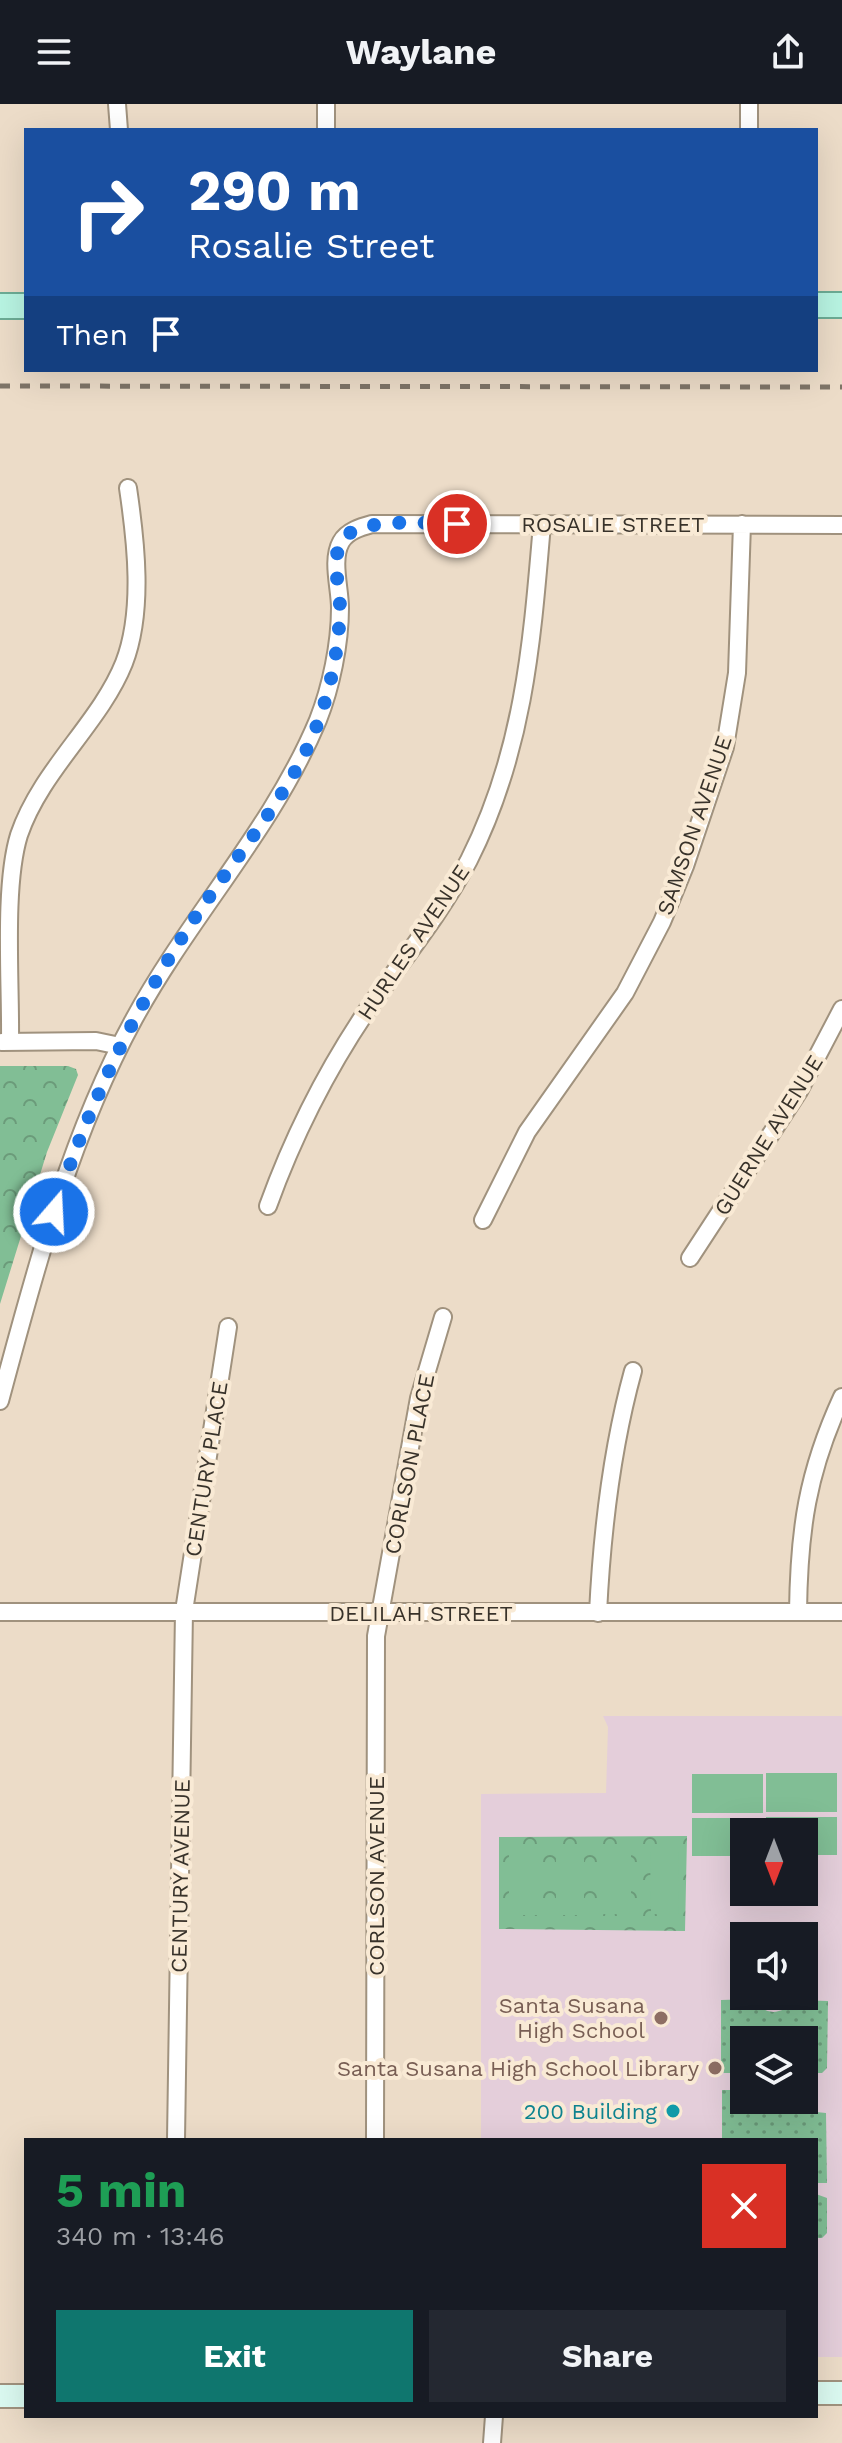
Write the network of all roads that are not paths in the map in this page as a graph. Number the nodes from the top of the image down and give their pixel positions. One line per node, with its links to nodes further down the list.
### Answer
1 (117, 104): 4 (street)
2 (326, 104): 5 (street)
3 (749, 104): 6 (street)
4 (119, 128)
5 (326, 128)
6 (749, 128)
7 (818, 305): 8 (main road)
8 (842, 305)
9 (0, 306): 10 (main road)
10 (24, 306)
11 (128, 488): 16 (street)
12 (542, 524): 13 (street, ROSALIE STREET); 17 (street, ROSALIE STREET); 18 (street, HURLES AVENUE)
13 (742, 524): 14 (street, ROSALIE STREET); 19 (street, SAMSON AVENUE)
14 (842, 525)
15 (842, 1009): 20 (street, GUERNE AVENUE)
16 (5, 1042): 17 (street)
17 (120, 1046): 25 (street)
18 (268, 1206)
19 (483, 1220)
20 (690, 1258)
21 (443, 1317): 28 (street, CORLSON PLACE)
22 (228, 1327): 26 (street, CENTURY PLACE)
23 (633, 1371): 31 (street)
24 (842, 1397): 29 (street)
25 (0, 1401)
26 (184, 1611): 27 (street, DELILAH STREET); 28 (street, DELILAH STREET); 32 (street, CENTURY AVENUE)
27 (0, 1612)
28 (380, 1612): 31 (street, DELILAH STREET); 33 (street, CORLSON AVENUE)
29 (798, 1612): 30 (street, DELILAH STREET); 31 (street, DELILAH STREET)
30 (842, 1612)
31 (598, 1613)
32 (176, 2138)
33 (375, 2138)
34 (818, 2393): 35 (main road)
35 (842, 2393)
36 (0, 2396): 37 (main road)
37 (24, 2396)
38 (494, 2418): 39 (street)
39 (492, 2443)

